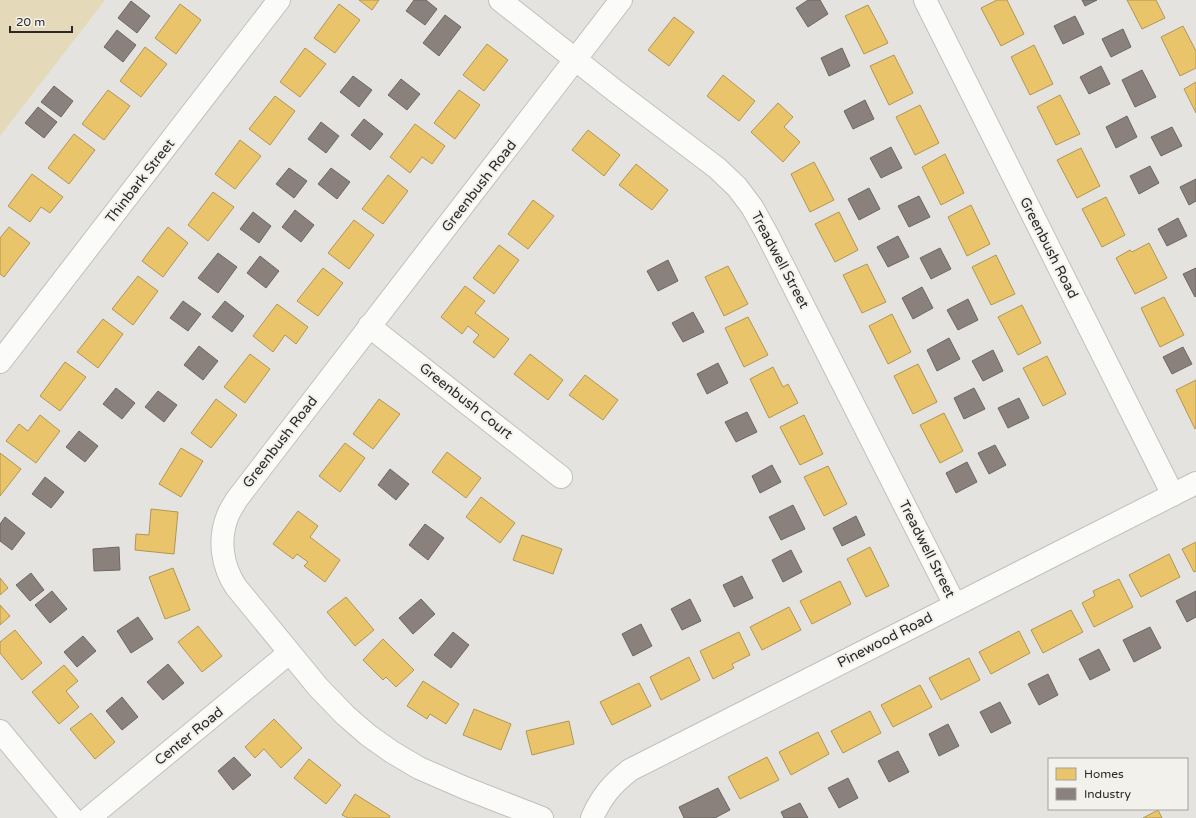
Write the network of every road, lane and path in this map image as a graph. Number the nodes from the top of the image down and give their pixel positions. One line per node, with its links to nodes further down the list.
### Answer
1 (279, 0): 7 (street, Thinbark Street)
2 (500, 0): 5 (street, Treadwell Street)
3 (622, 0): 5 (street, Greenbush Road)
4 (925, 0): 10 (street, Greenbush Road)
5 (576, 59): 6 (street, Greenbush Road); 11 (street, Treadwell Street)
6 (369, 326): 8 (street, Greenbush Court); 12 (street, Greenbush Road)
7 (0, 362)
8 (561, 477)
9 (1196, 483): 10 (street, Pinewood Road)
10 (1173, 495): 11 (street, Pinewood Road)
11 (955, 605): 17 (street, Pinewood Road)
12 (289, 653): 15 (street, Center Road); 16 (street, Greenbush Road)
13 (0, 731): 14 (street)
14 (72, 818)
15 (88, 818)
16 (542, 818)
17 (592, 818)

